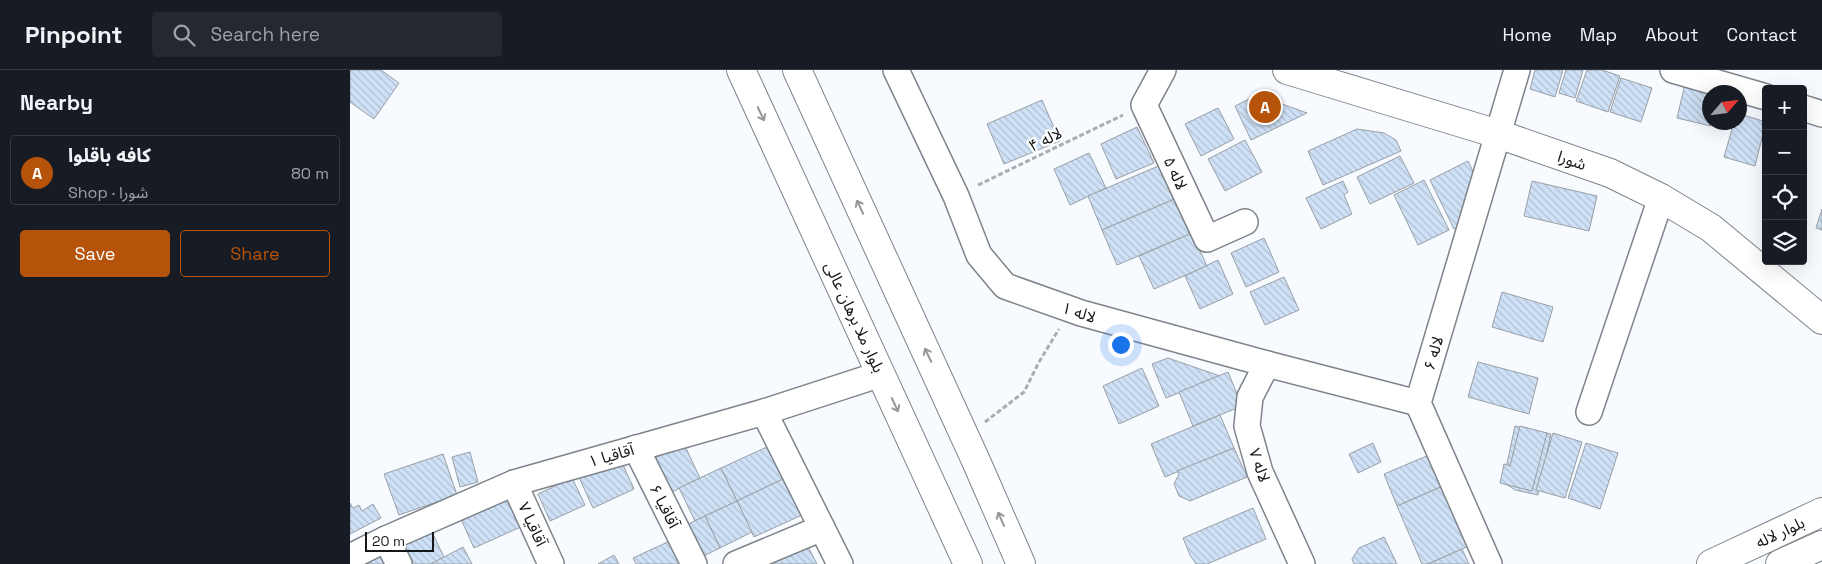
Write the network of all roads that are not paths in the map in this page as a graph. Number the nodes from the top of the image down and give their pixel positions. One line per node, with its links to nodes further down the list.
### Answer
1 (741, 70): 17 (main road, بلوار ملا برهان عالی, one-way to 17)
2 (797, 70): 34 (main road, one-way to 2)
3 (896, 70): 16 (street, لاله ۱)
4 (1164, 70): 14 (street, لاله ۵)
5 (1287, 70): 12 (main road, شورا)
6 (1517, 70): 12 (street, لاله ۶)
7 (1673, 70): 8 (street)
8 (1714, 76): 9 (street)
9 (1762, 95)
10 (1807, 109): 11 (street)
11 (1822, 114)
12 (1498, 134): 13 (main road, شورا); 18 (street, لاله ۶)
13 (1661, 198): 15 (main road, شورا); 20 (street)
14 (1245, 222)
15 (1822, 320)
16 (1267, 364): 18 (street, لاله ۱); 35 (street, لاله ۷)
17 (881, 374): 19 (street, آقاقیا ۱); 33 (main road, بلوار ملا برهان عالی, one-way to 33)
18 (1418, 403): 36 (street)
19 (764, 412): 21 (street, آقاقیا ۱); 24 (street)
20 (1589, 412)
21 (636, 448): 22 (street, آقاقیا ۱); 30 (street, آقاقیا ۶)
22 (514, 483): 25 (street, آقاقیا ۱); 29 (street, آقاقیا ۷)
23 (1822, 512): 37 (main road, بلوار لاله)
24 (822, 528): 31 (street); 32 (street)
25 (386, 539): 27 (street, آقاقیا ۱); 28 (street)
26 (1822, 545): 38 (main road, بلوار لاله)
27 (350, 557)
28 (399, 564)
29 (551, 564)
30 (694, 564)
31 (736, 564)
32 (840, 564)
33 (968, 564)
34 (1021, 564)
35 (1302, 564)
36 (1489, 564)
37 (1710, 564)
38 (1780, 564)

